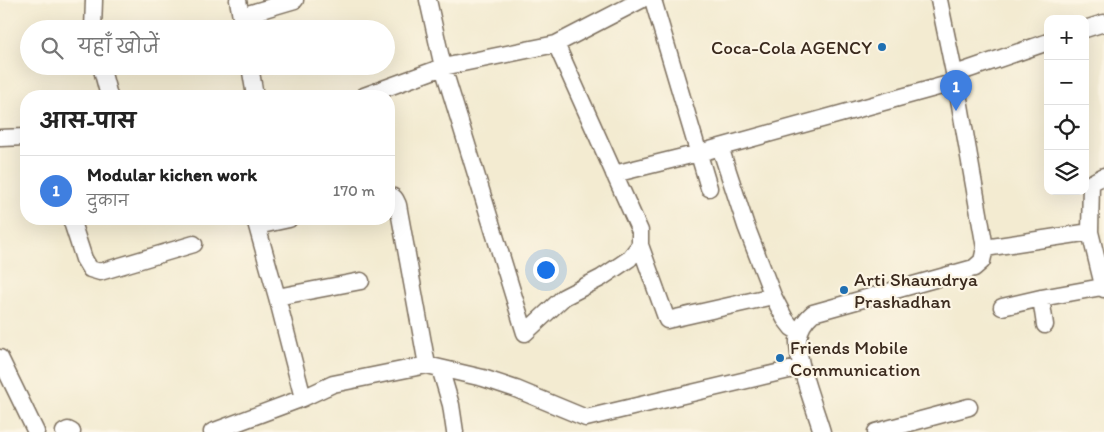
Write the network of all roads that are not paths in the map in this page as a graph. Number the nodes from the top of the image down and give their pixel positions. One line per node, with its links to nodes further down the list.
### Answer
1 (94, 0): 8 (street)
2 (295, 0): 7 (street)
3 (428, 0): 13 (street)
4 (641, 0): 12 (street)
5 (653, 0): 23 (street)
6 (939, 0): 16 (street)
7 (241, 15)
8 (93, 20)
9 (1104, 23): 10 (street)
10 (1089, 28)
11 (1044, 43): 16 (street)
12 (556, 44): 13 (street); 24 (street)
13 (443, 67): 19 (street); 32 (street)
14 (103, 75): 17 (street)
15 (252, 75): 18 (street)
16 (956, 82): 22 (street); 33 (street)
17 (107, 90)
18 (254, 90)
19 (380, 90)
20 (20, 137): 21 (street)
21 (0, 138)
22 (720, 147): 23 (street); 36 (street)
23 (699, 153): 24 (street); 26 (street)
24 (614, 174): 32 (street)
25 (1104, 176): 30 (street)
26 (709, 188)
27 (395, 199): 43 (street)
28 (73, 225): 31 (street)
29 (257, 225): 37 (street)
30 (1090, 232): 33 (street); 35 (street)
31 (194, 244)
32 (640, 245): 36 (street)
33 (985, 248): 41 (street)
34 (361, 281): 37 (street)
35 (1103, 288): 38 (street)
36 (773, 296): 41 (street)
37 (277, 297): 45 (street)
38 (1041, 298): 39 (street); 40 (street)
39 (1002, 307)
40 (1045, 325)
41 (800, 333): 44 (street)
42 (0, 358): 48 (street)
43 (433, 366): 45 (street); 47 (street); 52 (street)
44 (802, 367): 47 (street); 53 (street)
45 (303, 398): 51 (street)
46 (969, 407): 54 (street)
47 (587, 425)
48 (36, 432)
49 (64, 432): 50 (street)
50 (72, 432)
51 (212, 432)
52 (455, 432)
53 (822, 432)
54 (876, 432)

